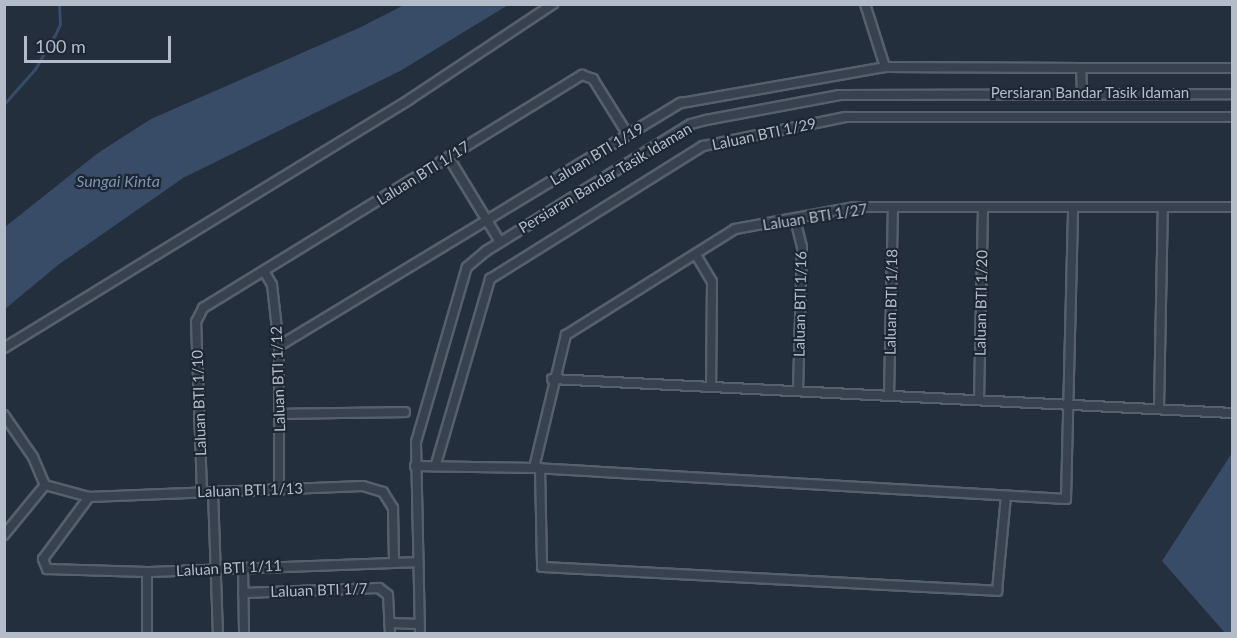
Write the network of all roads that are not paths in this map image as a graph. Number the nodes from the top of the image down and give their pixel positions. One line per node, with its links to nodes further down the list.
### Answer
1 (553, 4): 23 (street)
2 (865, 4): 3 (street)
3 (885, 67): 4 (street, Laluan BTI 1/19); 9 (street, Laluan BTI 1/19)
4 (1082, 68): 5 (street, Laluan BTI 1/19); 6 (street)
5 (1233, 68)
6 (1082, 93): 7 (street, Persiaran Bandar Tasik Idaman); 18 (street, Persiaran Bandar Tasik Idaman)
7 (1233, 94)
8 (1233, 117): 35 (street, Laluan BTI 1/29)
9 (628, 135): 10 (street, Laluan BTI 1/17); 17 (street, Laluan BTI 1/19)
10 (448, 158): 17 (street); 20 (street, Laluan BTI 1/17)
11 (1163, 207): 12 (street, Laluan BTI 1/27); 15 (street, Laluan BTI 1/27); 30 (street)
12 (1233, 207)
13 (893, 208): 14 (street, Laluan BTI 1/27); 16 (street, Laluan BTI 1/27); 27 (street, Laluan BTI 1/18)
14 (982, 208): 15 (street, Laluan BTI 1/27); 28 (street, Laluan BTI 1/20)
15 (1073, 208): 29 (street)
16 (795, 219): 19 (street, Laluan BTI 1/27); 26 (street, Laluan BTI 1/16)
17 (488, 220): 18 (street); 22 (street, Laluan BTI 1/19)
18 (500, 242): 36 (street, Persiaran Bandar Tasik Idaman)
19 (696, 255): 24 (street, Laluan BTI 1/27); 25 (street)
20 (264, 271): 21 (street, Laluan BTI 1/17); 22 (street, Laluan BTI 1/12)
21 (198, 314): 40 (street, Laluan BTI 1/10)
22 (279, 346): 33 (street, Laluan BTI 1/12)
23 (4, 348)
24 (552, 379): 25 (street); 37 (street, Laluan BTI 1/27)
25 (711, 387): 26 (street)
26 (798, 391): 27 (street)
27 (889, 396): 28 (street)
28 (979, 399): 29 (street)
29 (1070, 403): 30 (street); 43 (street)
30 (1159, 408): 32 (street)
31 (405, 412): 33 (street)
32 (1233, 413)
33 (279, 414): 39 (street, Laluan BTI 1/12)
34 (4, 415): 38 (street)
35 (436, 464): 36 (street); 37 (street)
36 (415, 466): 46 (street, Persiaran Bandar Tasik Idaman)
37 (537, 468): 43 (street); 43 (street, Laluan BTI 1/27)
38 (45, 485): 42 (street, Laluan BTI 1/13); 44 (street)
39 (279, 489): 41 (street, Laluan BTI 1/13); 45 (street, Laluan BTI 1/13)
40 (202, 492): 41 (street, Laluan BTI 1/13); 42 (street, Laluan BTI 1/13)
41 (213, 492): 48 (street)
42 (89, 496): 49 (street, Laluan BTI 1/11)
43 (1006, 496)
44 (4, 535)
45 (394, 561): 46 (street, Laluan BTI 1/11); 47 (street, Laluan BTI 1/11)
46 (417, 562): 52 (street, Persiaran Bandar Tasik Idaman)
47 (243, 567): 48 (street, Laluan BTI 1/11); 50 (street)
48 (216, 569): 49 (street, Laluan BTI 1/11); 54 (street)
49 (147, 572): 53 (street)
50 (243, 593): 51 (street, Laluan BTI 1/7); 55 (street)
51 (389, 623): 52 (street); 56 (street, Laluan BTI 1/7)
52 (419, 624): 57 (street, Persiaran Bandar Tasik Idaman)
53 (147, 633)
54 (218, 633)
55 (244, 633)
56 (390, 633)
57 (420, 633)

